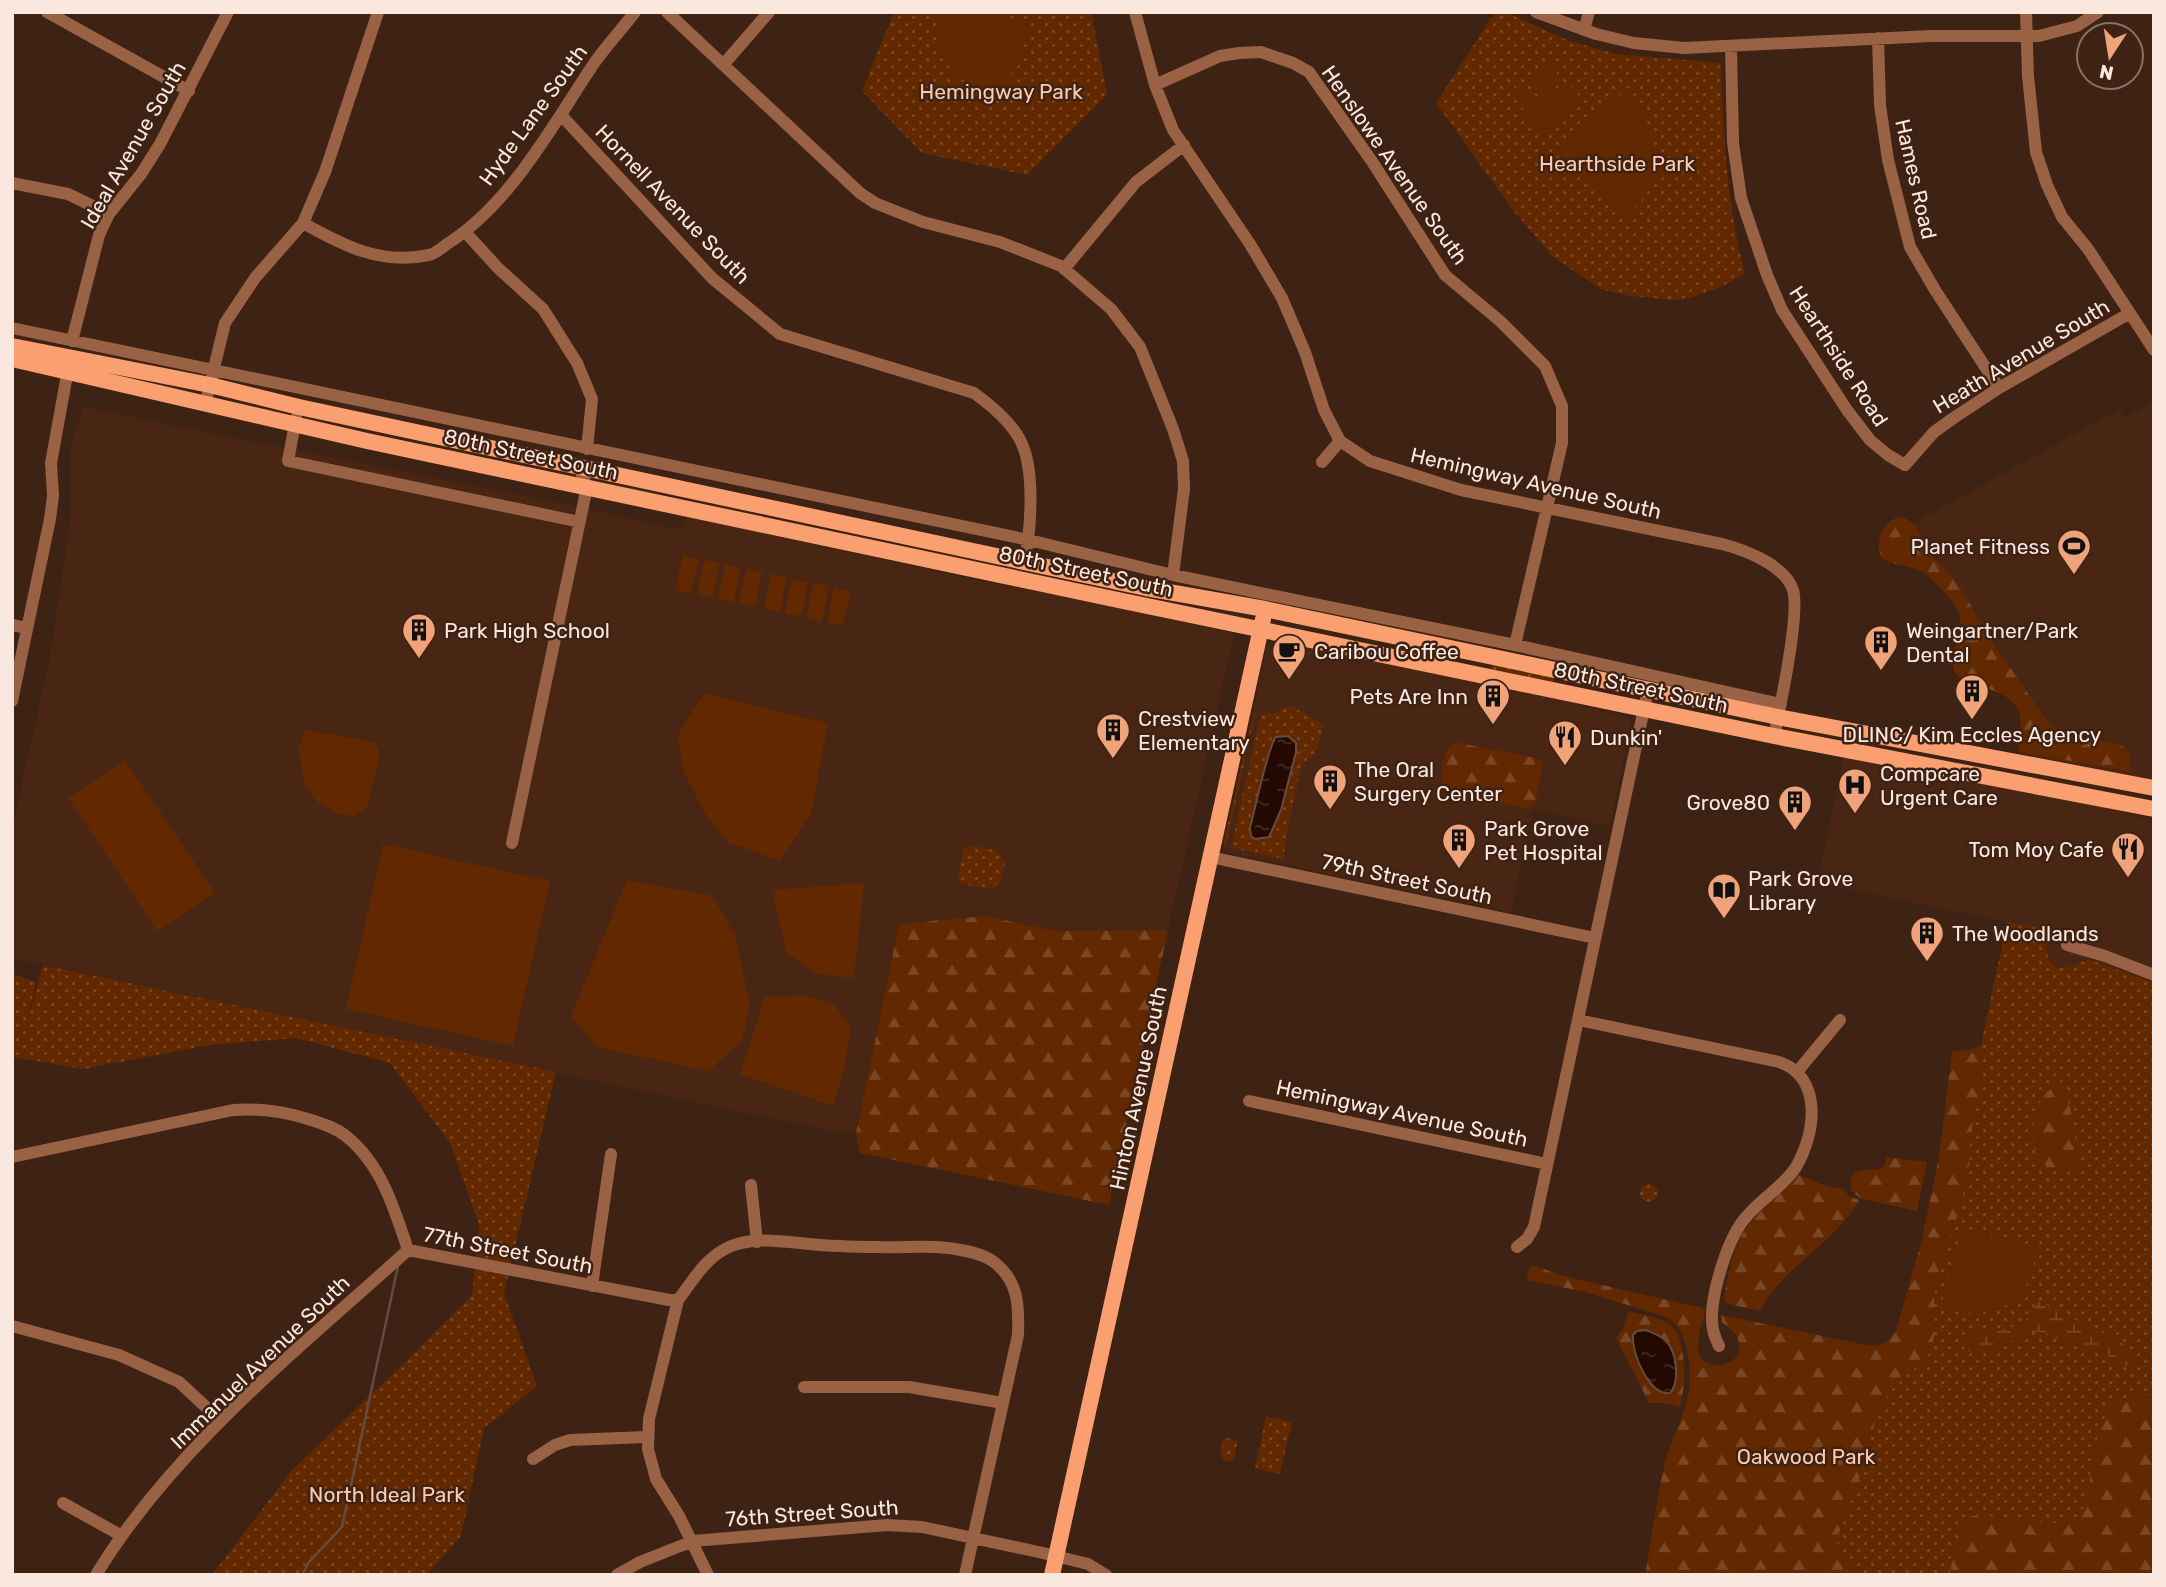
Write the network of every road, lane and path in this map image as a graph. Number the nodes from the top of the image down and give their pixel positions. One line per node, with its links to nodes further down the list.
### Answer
1 (47, 12): 12 (street)
2 (228, 12): 19 (street, Ideal Avenue South)
3 (377, 12): 24 (street)
4 (635, 12): 20 (street, Hyde Lane South)
5 (667, 12): 17 (street)
6 (769, 12): 17 (street)
7 (1135, 12): 18 (street, Hemingway Avenue South)
8 (1536, 12): 13 (street)
9 (1588, 12): 13 (street)
10 (2025, 12): 14 (street)
11 (2098, 12): 14 (street)
12 (71, 18): 19 (street)
13 (1584, 30): 16 (street)
14 (2027, 36): 15 (street); 27 (street)
15 (1878, 38): 16 (street); 35 (street, Hames Road)
16 (1731, 47): 42 (street, Hearthside Road)
17 (723, 65): 26 (street)
18 (1155, 85): 21 (street, Hemingway Avenue South); 45 (street, Henslowe Avenue South)
19 (189, 91): 23 (street, Ideal Avenue South)
20 (561, 115): 25 (street, Hyde Lane South); 47 (street, Hornell Avenue South)
21 (1184, 145): 26 (street); 39 (street, Hemingway Avenue South)
22 (12, 183): 23 (street)
23 (109, 215): 29 (street, Ideal Avenue South)
24 (303, 223): 25 (street, Hyde Lane South); 34 (street)
25 (466, 233): 40 (street)
26 (1064, 269): 49 (street)
27 (2130, 313): 31 (street); 35 (street, Heath Avenue South)
28 (12, 328): 29 (street, 80th Street South)
29 (72, 341): 34 (street, 80th Street South)
30 (12, 346): 33 (main road, 80th Street South)
31 (2154, 350)
32 (12, 359): 33 (main road, 80th Street South)
33 (69, 366): 34 (main road, 80th Street South); 36 (main road, 80th Street South); 52 (street)
34 (212, 378): 36 (street); 37 (main road, 80th Street South); 40 (street, 80th Street South)
35 (1999, 388): 42 (street, Heath Avenue South)
36 (205, 405): 38 (main road, 80th Street South)
37 (299, 407): 38 (street); 43 (main road, 80th Street South)
38 (295, 425): 44 (main road, 80th Street South); 46 (street)
39 (1340, 441): 41 (street); 45 (street, Hemingway Avenue South)
40 (587, 449): 47 (street, 80th Street South)
41 (1322, 462)
42 (1905, 464)
43 (579, 467): 44 (street); 48 (main road, 80th Street South)
44 (587, 487): 46 (street); 53 (main road, 80th Street South)
45 (1547, 508): 54 (street, Henslowe Avenue South); 58 (street, Hemingway Avenue South)
46 (580, 522): 62 (street)
47 (1029, 540): 48 (street, Hornell Avenue South); 49 (street, 80th Street South)
48 (1024, 562): 50 (main road, 80th Street South)
49 (1173, 575): 54 (street, 80th Street South)
50 (1265, 609): 53 (main road, Hinton Avenue South); 55 (main road, 80th Street South)
51 (12, 625): 52 (street)
52 (27, 628): 56 (street)
53 (1261, 628): 57 (main road, 80th Street South); 63 (main road, Hinton Avenue South)
54 (1515, 645): 58 (street, 80th Street South)
55 (1648, 690): 57 (street, Hemingway Avenue South); 58 (main road, 80th Street South)
56 (12, 701)
57 (1644, 709): 59 (main road, 80th Street South); 64 (street, Hemingway Avenue South)
58 (1779, 711): 59 (street, Hemingway Avenue South); 60 (main road, 80th Street South)
59 (1774, 736): 61 (main road, 80th Street South)
60 (2154, 788)
61 (2154, 809)
62 (512, 843)
63 (1210, 857): 64 (street, 79th Street South); 91 (main road, Hinton Avenue South)
64 (1595, 938): 67 (street, Hemingway Avenue South)
65 (2067, 945): 66 (street)
66 (2154, 975)
67 (1578, 1020): 69 (street); 73 (street, Hemingway Avenue South)
68 (1840, 1020): 69 (street)
69 (1797, 1072): 81 (street)
70 (1249, 1101): 73 (street, Hemingway Avenue South)
71 (611, 1154): 78 (street)
72 (12, 1157): 77 (street, 77th Street South)
73 (1548, 1164): 76 (street, Hemingway Avenue South)
74 (751, 1185): 75 (street)
75 (758, 1242): 79 (street); 83 (street)
76 (1517, 1247)
77 (408, 1250): 78 (street, 77th Street South); 84 (street, Immanuel Avenue South)
78 (592, 1286): 79 (street, 77th Street South)
79 (678, 1300): 85 (street)
80 (12, 1326): 84 (street)
81 (1719, 1346)
82 (804, 1387): 83 (street)
83 (1003, 1403): 89 (street)
84 (221, 1421): 88 (street, Immanuel Avenue South)
85 (647, 1437): 86 (street); 90 (street)
86 (533, 1459)
87 (63, 1503): 88 (street)
88 (122, 1536): 92 (street, Immanuel Avenue South)
89 (973, 1537): 90 (street, 76th Street South); 91 (street, 76th Street South); 95 (street)
90 (693, 1541): 93 (street, 76th Street South); 94 (street)
91 (1056, 1556): 96 (main road, Hinton Avenue South); 97 (street, 76th Street South)
92 (96, 1575)
93 (617, 1575)
94 (708, 1575)
95 (965, 1575)
96 (1052, 1575)
97 (1106, 1575)

